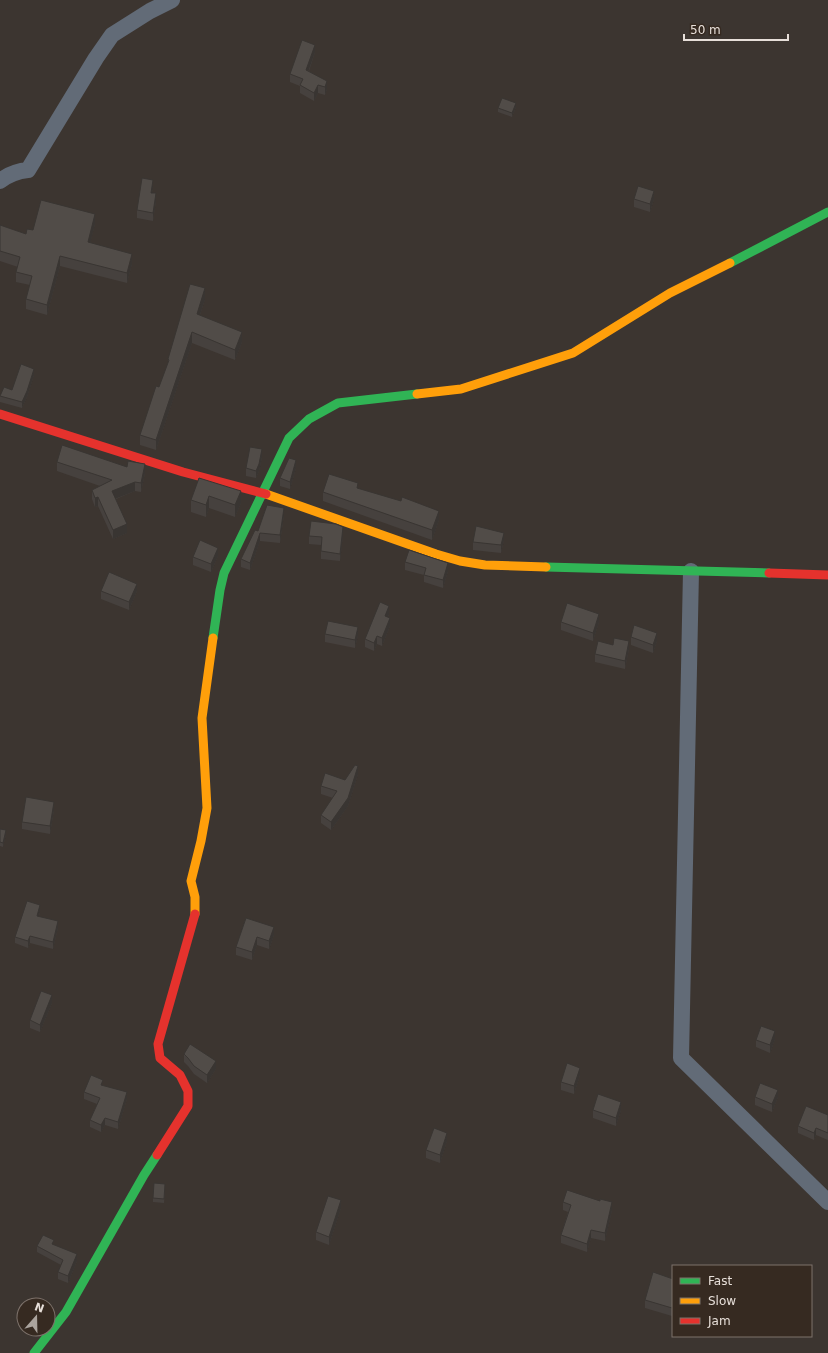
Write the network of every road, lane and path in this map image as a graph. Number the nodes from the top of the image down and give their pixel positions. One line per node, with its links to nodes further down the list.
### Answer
1 (172, 0): 2 (street)
2 (0, 181)
3 (828, 212): 5 (street)
4 (0, 414): 5 (street)
5 (262, 492): 6 (street); 9 (street)
6 (691, 572): 7 (street); 8 (street)
7 (828, 575)
8 (828, 1202)
9 (34, 1353)

